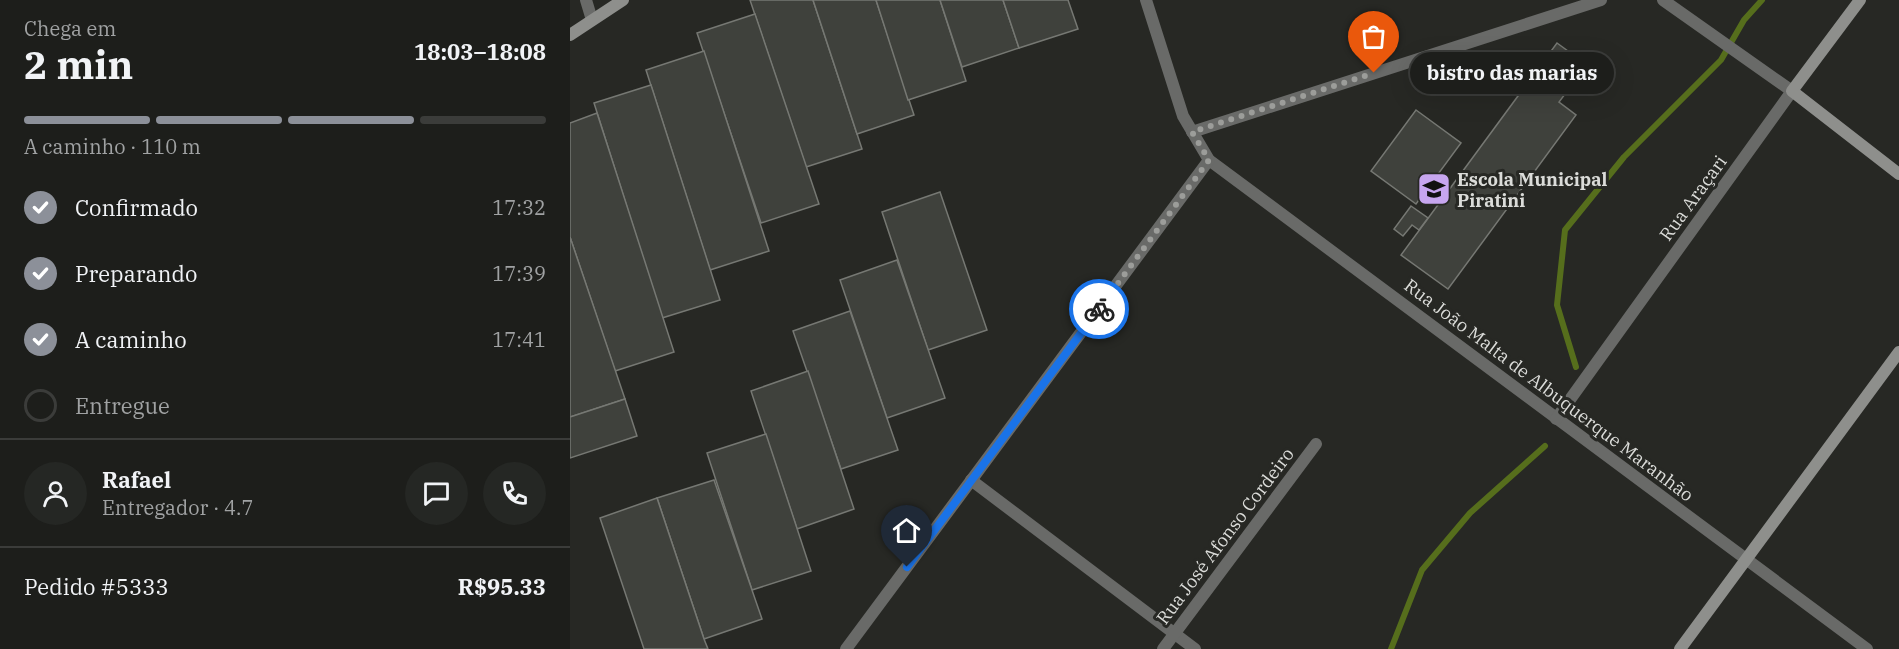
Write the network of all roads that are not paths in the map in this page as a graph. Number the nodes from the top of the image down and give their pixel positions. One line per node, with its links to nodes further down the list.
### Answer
1 (586, 0): 7 (street)
2 (623, 0): 7 (street)
3 (1146, 0): 10 (street)
4 (1600, 0): 10 (street)
5 (1663, 0): 9 (street)
6 (1860, 0): 9 (street, Rua Araçari)
7 (592, 20): 8 (street)
8 (570, 35)
9 (1792, 92): 12 (street); 14 (street, Rua Araçari)
10 (1192, 132): 11 (street)
11 (1209, 160): 14 (street, Rua João Malta de Albuquerque Maranhão); 16 (street)
12 (1899, 174)
13 (1899, 352): 17 (street)
14 (1556, 419): 17 (street, Rua João Malta de Albuquerque Maranhão)
15 (1316, 444): 18 (street, Rua José Afonso Cordeiro)
16 (971, 480): 18 (street); 19 (street)
17 (1746, 560): 22 (street); 23 (street, Rua João Malta de Albuquerque Maranhão)
18 (1175, 633): 20 (street, Rua José Afonso Cordeiro); 21 (street)
19 (846, 649)
20 (1163, 649)
21 (1195, 649)
22 (1680, 649)
23 (1867, 649)

